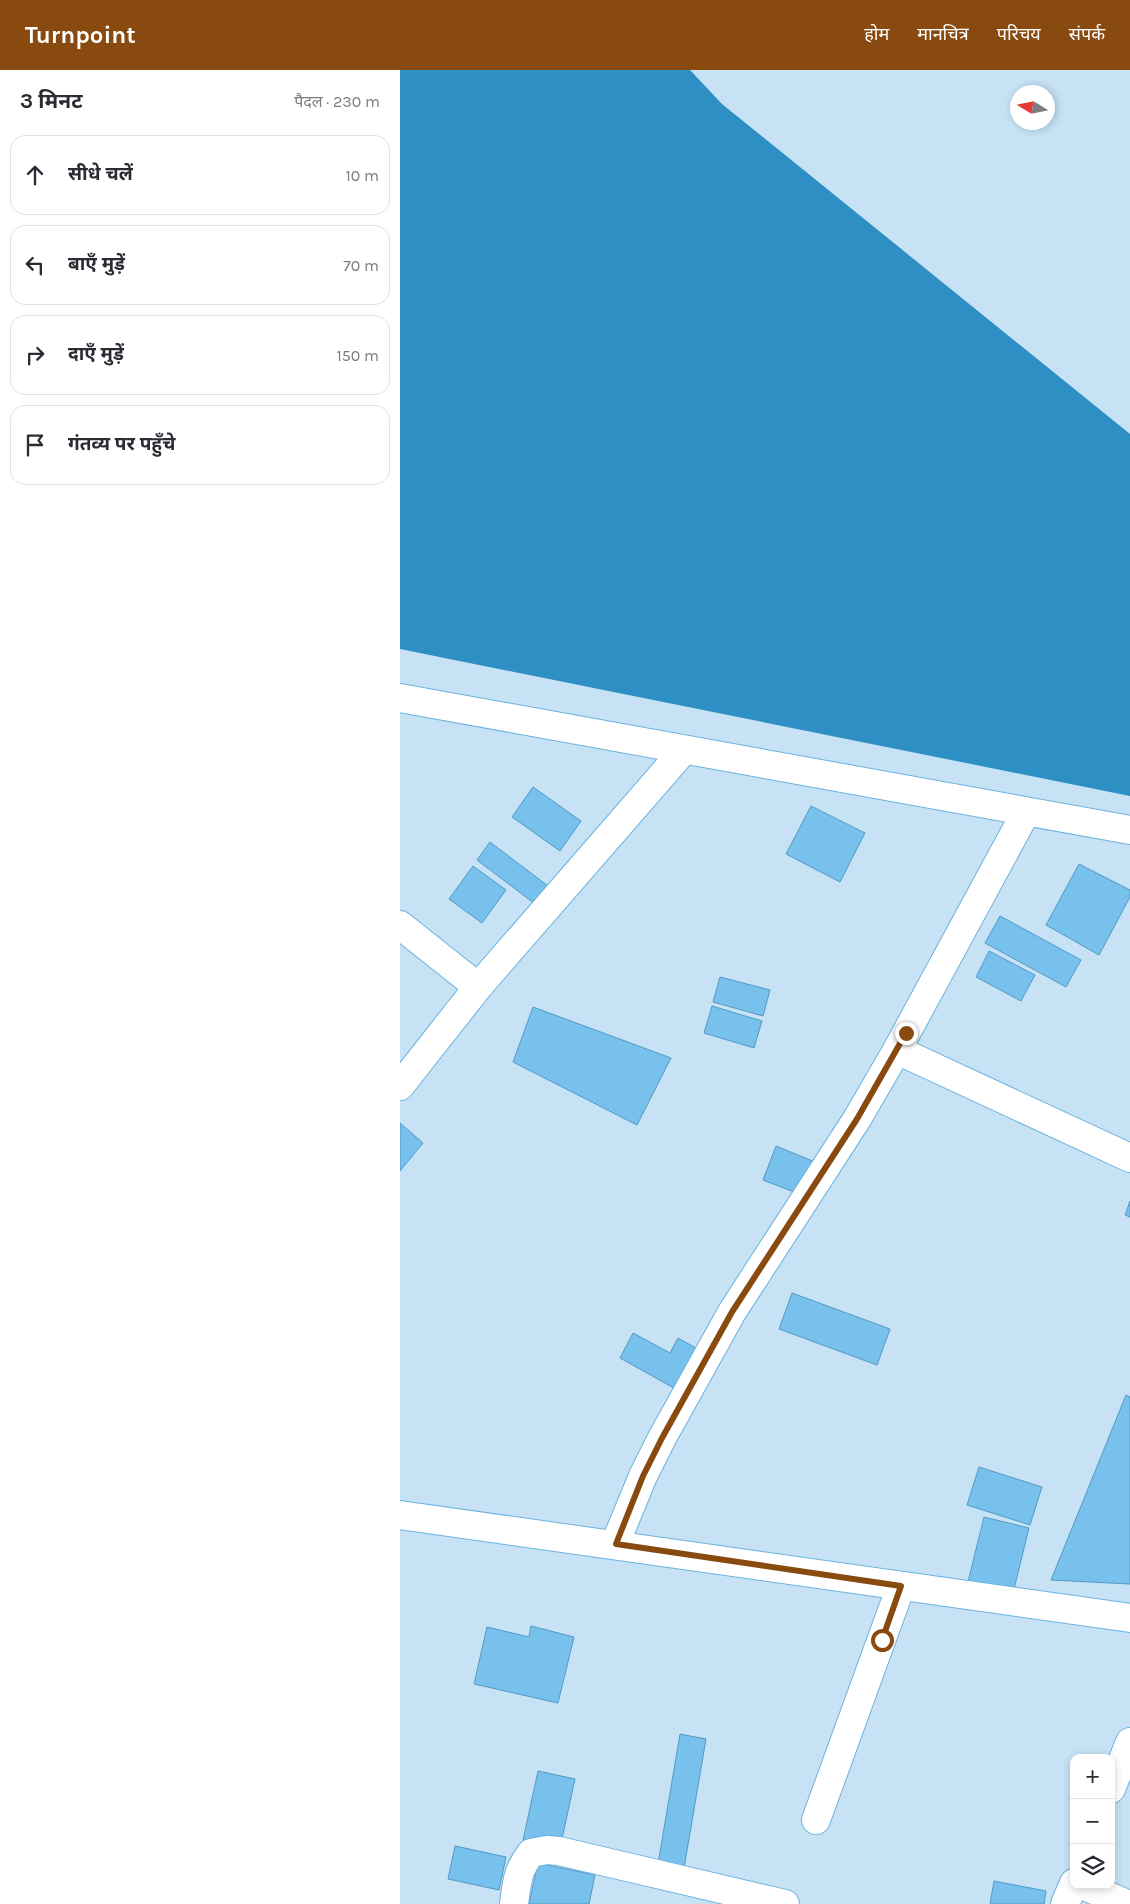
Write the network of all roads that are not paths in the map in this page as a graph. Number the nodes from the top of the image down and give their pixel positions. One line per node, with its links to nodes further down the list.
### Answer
1 (400, 698): 2 (street)
2 (684, 750): 3 (street); 6 (street)
3 (1026, 812): 4 (street); 7 (street)
4 (1130, 830)
5 (400, 924): 6 (street)
6 (478, 987): 8 (street)
7 (897, 1050): 9 (street); 11 (street)
8 (400, 1086)
9 (1130, 1158)
10 (400, 1514): 11 (street)
11 (616, 1544): 12 (street)
12 (901, 1586): 13 (street); 16 (street)
13 (1130, 1618)
14 (1130, 1742): 15 (street)
15 (1115, 1779)
16 (816, 1820)
17 (1071, 1889): 21 (street)
18 (1091, 1889): 22 (street)
19 (514, 1904): 20 (street)
20 (786, 1904)
21 (1065, 1904)
22 (1127, 1904)

